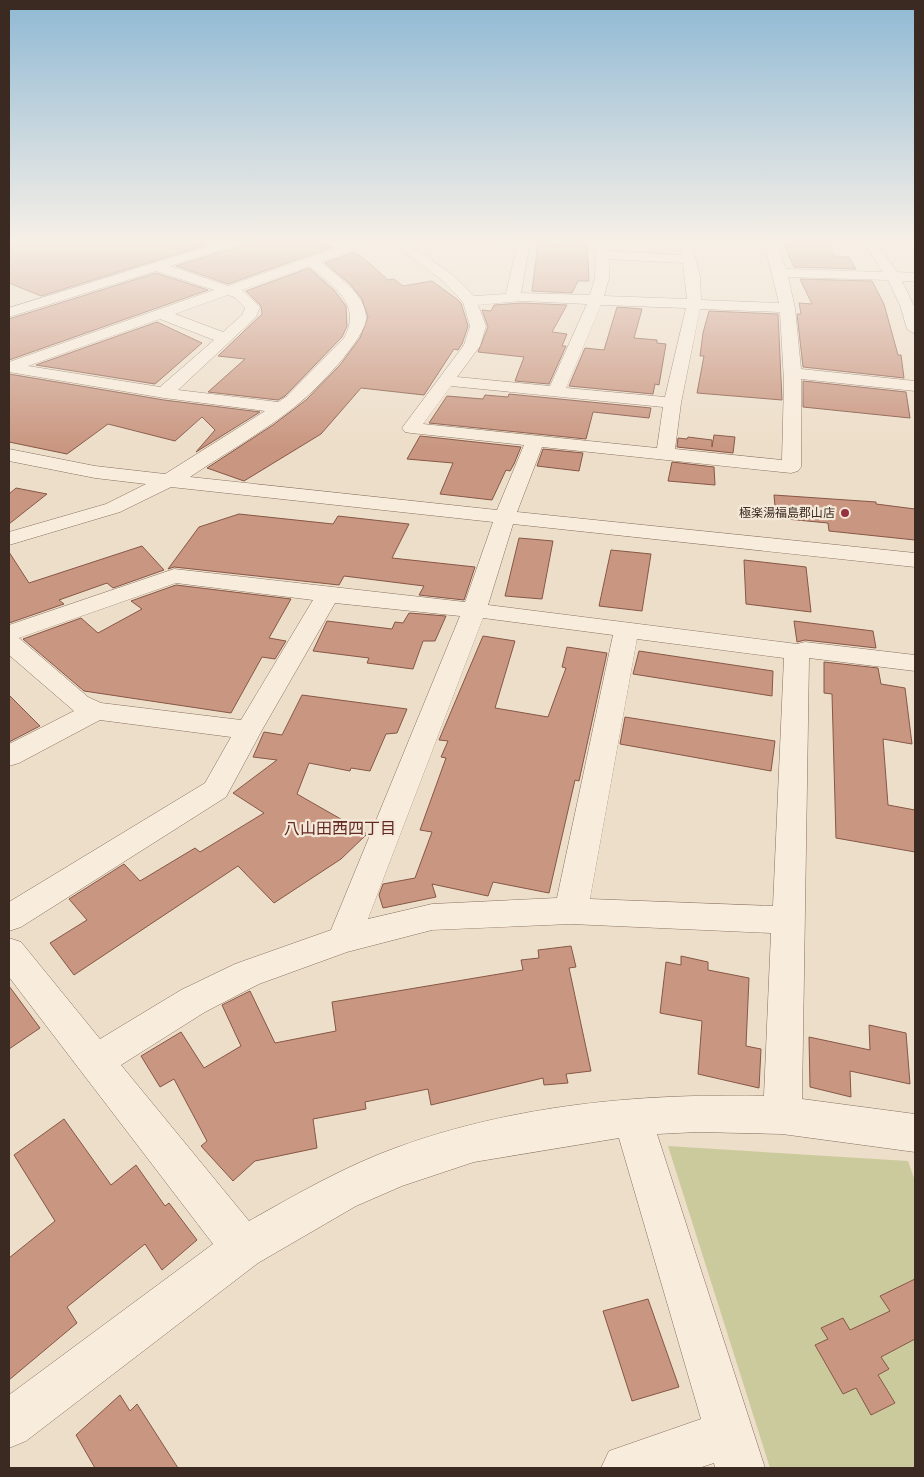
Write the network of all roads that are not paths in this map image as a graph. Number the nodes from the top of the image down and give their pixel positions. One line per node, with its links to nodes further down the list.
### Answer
1 (172, 310): 9 (street)
2 (252, 310): 11 (street)
3 (357, 310): 19 (street)
4 (473, 310): 14 (street)
5 (592, 310): 16 (street)
6 (693, 310): 18 (street)
7 (788, 310): 13 (street)
8 (910, 310): 10 (street)
9 (161, 314): 11 (street); 12 (street)
10 (915, 329)
11 (224, 338): 17 (street)
12 (9, 367): 17 (street)
13 (794, 373): 15 (street); 21 (street)
14 (447, 381): 16 (street); 20 (street)
15 (915, 386)
16 (556, 392): 18 (street)
17 (164, 393): 19 (street)
18 (672, 403): 21 (street)
19 (283, 408): 23 (street)
20 (535, 442): 21 (street); 24 (street)
21 (665, 454)
22 (9, 455): 23 (street)
23 (170, 480): 24 (street); 25 (street)
24 (505, 517): 26 (street); 28 (street)
25 (9, 539)
26 (915, 560)
27 (328, 595): 28 (street); 30 (street); 35 (street)
28 (474, 610): 29 (street); 40 (street)
29 (626, 630): 32 (street); 37 (street)
30 (9, 633)
31 (9, 642): 34 (street)
32 (797, 652): 33 (street); 39 (street)
33 (915, 663)
34 (96, 711): 35 (street); 36 (street)
35 (248, 730): 38 (street)
36 (9, 756)
37 (570, 911): 39 (street); 40 (street)
38 (9, 918)
39 (789, 920): 43 (street)
40 (344, 939): 42 (street)
41 (9, 952): 42 (street)
42 (96, 1062): 46 (street)
43 (782, 1115): 44 (street); 45 (street)
44 (632, 1117): 46 (street); 48 (street)
45 (915, 1133)
46 (243, 1248): 47 (street)
47 (9, 1424)
48 (734, 1451): 49 (street)
49 (626, 1468)

